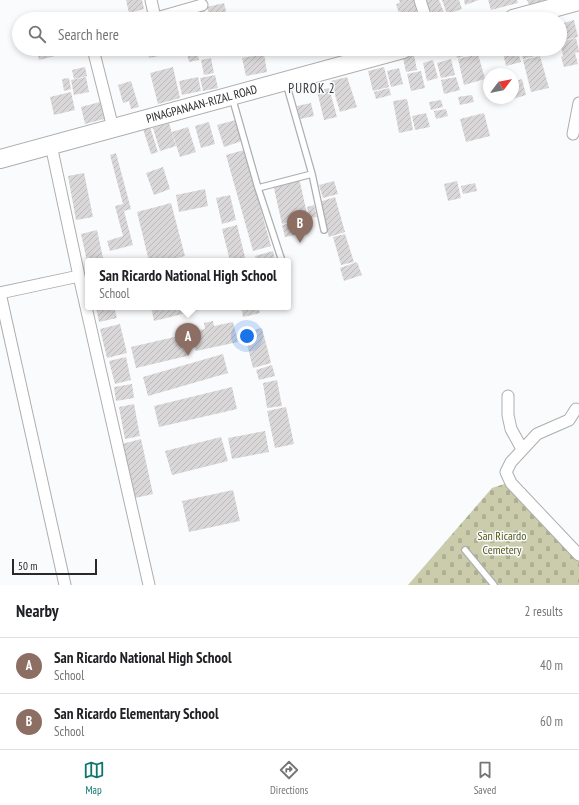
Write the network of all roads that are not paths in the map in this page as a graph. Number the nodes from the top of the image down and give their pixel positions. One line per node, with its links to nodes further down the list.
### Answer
1 (151, 0): 5 (street)
2 (420, 0): 7 (street)
3 (577, 1): 8 (main road)
4 (202, 5): 6 (street)
5 (153, 12)
6 (178, 12)
7 (424, 12)
8 (538, 12)
9 (95, 56): 14 (street)
10 (377, 56): 11 (main road, PINAGPANAAN-RIZAL ROAD)
11 (285, 81): 12 (main road, PINAGPANAAN-RIZAL ROAD); 18 (lane)
12 (232, 96): 14 (main road, PINAGPANAAN-RIZAL ROAD); 19 (lane)
13 (579, 103): 15 (street)
14 (113, 128): 16 (main road, PINAGPANAAN-RIZAL ROAD)
15 (573, 134)
16 (51, 145): 17 (main road, PINAGPANAAN-RIZAL ROAD); 22 (street)
17 (0, 159)
18 (312, 174): 19 (lane); 20 (lane)
19 (258, 188): 21 (lane)
20 (324, 230)
21 (281, 258)
22 (79, 276): 23 (street); 30 (street)
23 (85, 302)
24 (87, 310): 31 (street)
25 (508, 396): 27 (street)
26 (576, 409): 27 (street)
27 (522, 449): 29 (street)
28 (465, 550): 32 (lane)
29 (579, 555)
30 (65, 585)
31 (149, 585)
32 (494, 585)

